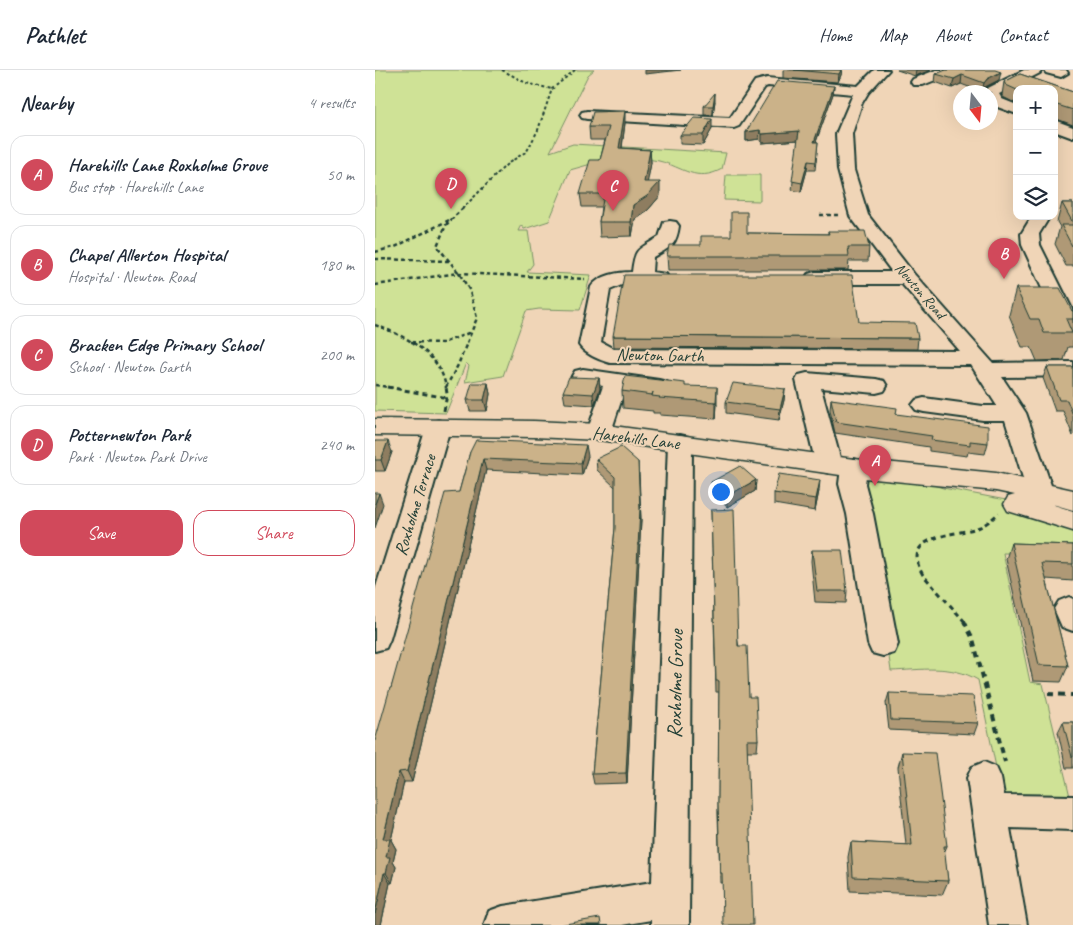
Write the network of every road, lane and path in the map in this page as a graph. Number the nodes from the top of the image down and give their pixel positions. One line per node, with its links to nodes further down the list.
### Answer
1 (502, 70): 7 (path)
2 (575, 70): 7 (path)
3 (882, 70): 9 (street, Newton Road)
4 (1035, 70): 8 (street)
5 (942, 71): 6 (street)
6 (918, 82)
7 (553, 88): 17 (path)
8 (998, 88)
9 (862, 91): 12 (street); 27 (street, Newton Road)
10 (998, 102): 11 (street)
11 (1013, 108)
12 (587, 115)
13 (1058, 127): 14 (street)
14 (1073, 133)
15 (820, 215): 16 (path)
16 (837, 215)
17 (454, 217): 20 (path); 22 (path)
18 (1038, 220): 32 (street)
19 (670, 226): 24 (street)
20 (375, 252)
21 (375, 259): 22 (path)
22 (449, 261): 23 (path)
23 (459, 273): 28 (path); 29 (path); 31 (path)
24 (641, 278): 25 (street); 29 (street)
25 (677, 278)
26 (796, 278): 27 (street)
27 (907, 278): 34 (street, Newton Road)
28 (375, 285)
29 (601, 287): 34 (street, Newton Garth)
30 (375, 325): 33 (path)
31 (471, 332): 33 (path); 40 (path)
32 (1073, 332)
33 (411, 342): 40 (path)
34 (983, 364): 35 (street); 44 (street, Newton Road)
35 (1073, 370)
36 (583, 376): 37 (street)
37 (616, 381): 41 (street); 47 (street)
38 (375, 385): 42 (path)
39 (876, 386): 49 (street)
40 (446, 387): 42 (path)
41 (679, 389)
42 (448, 398): 46 (path)
43 (924, 405): 44 (street)
44 (1014, 412): 50 (street, Newton Road)
45 (375, 427): 46 (main road, Harehills Lane)
46 (439, 428): 47 (main road, Harehills Lane); 54 (street, Roxholme Terrace)
47 (599, 432): 48 (main road, Harehills Lane)
48 (680, 443): 49 (main road, Harehills Lane); 60 (street, Roxholme Grove)
49 (841, 467): 50 (main road, Harehills Lane); 55 (street)
50 (1041, 500): 51 (main road, Harehills Lane); 53 (main road, Harehills Lane)
51 (1073, 500)
52 (1002, 508): 58 (path)
53 (1073, 521)
54 (375, 639)
55 (883, 644)
56 (1048, 694): 57 (path)
57 (1073, 695)
58 (993, 784): 59 (street); 62 (street)
59 (1073, 813)
60 (671, 912): 61 (street)
61 (503, 925)
62 (1008, 925)

